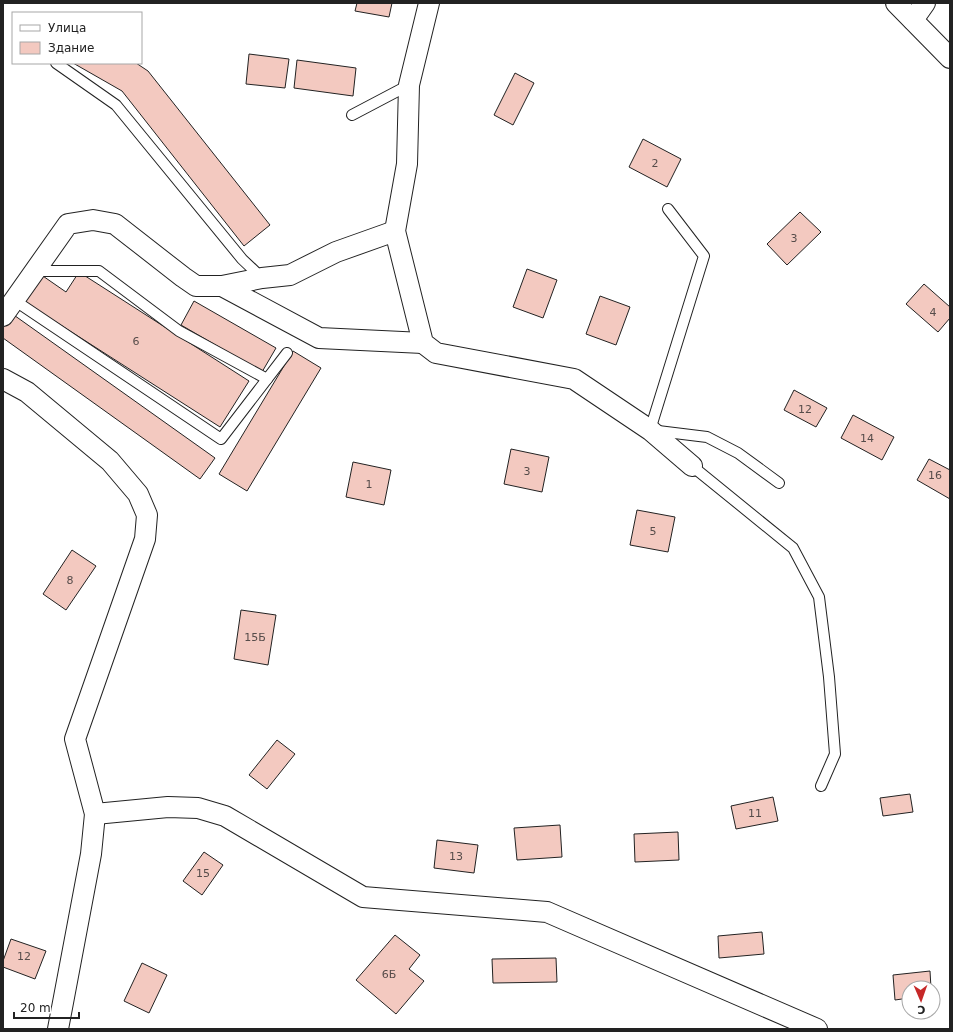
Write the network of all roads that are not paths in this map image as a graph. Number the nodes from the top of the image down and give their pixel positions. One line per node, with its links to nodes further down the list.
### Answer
1 (429, 3): 7 (street)
2 (896, 3): 4 (street)
3 (925, 3): 4 (street)
4 (913, 20): 5 (street)
5 (950, 58)
6 (57, 64): 12 (lane)
7 (410, 85): 8 (lane); 10 (street)
8 (352, 114)
9 (668, 209): 20 (lane)
10 (396, 231): 12 (street); 16 (street)
11 (35, 271): 13 (street); 14 (street); 19 (lane)
12 (262, 278): 13 (street)
13 (222, 286): 16 (street)
14 (14, 300): 15 (street); 19 (lane)
15 (3, 316)
16 (423, 344): 20 (street)
17 (287, 353): 19 (lane)
18 (3, 379): 24 (street)
19 (267, 379)
20 (650, 430): 21 (street); 22 (lane)
21 (692, 466): 23 (lane)
22 (779, 483)
23 (822, 786)
24 (95, 814): 25 (street); 26 (street)
25 (58, 1029)
26 (817, 1029)

